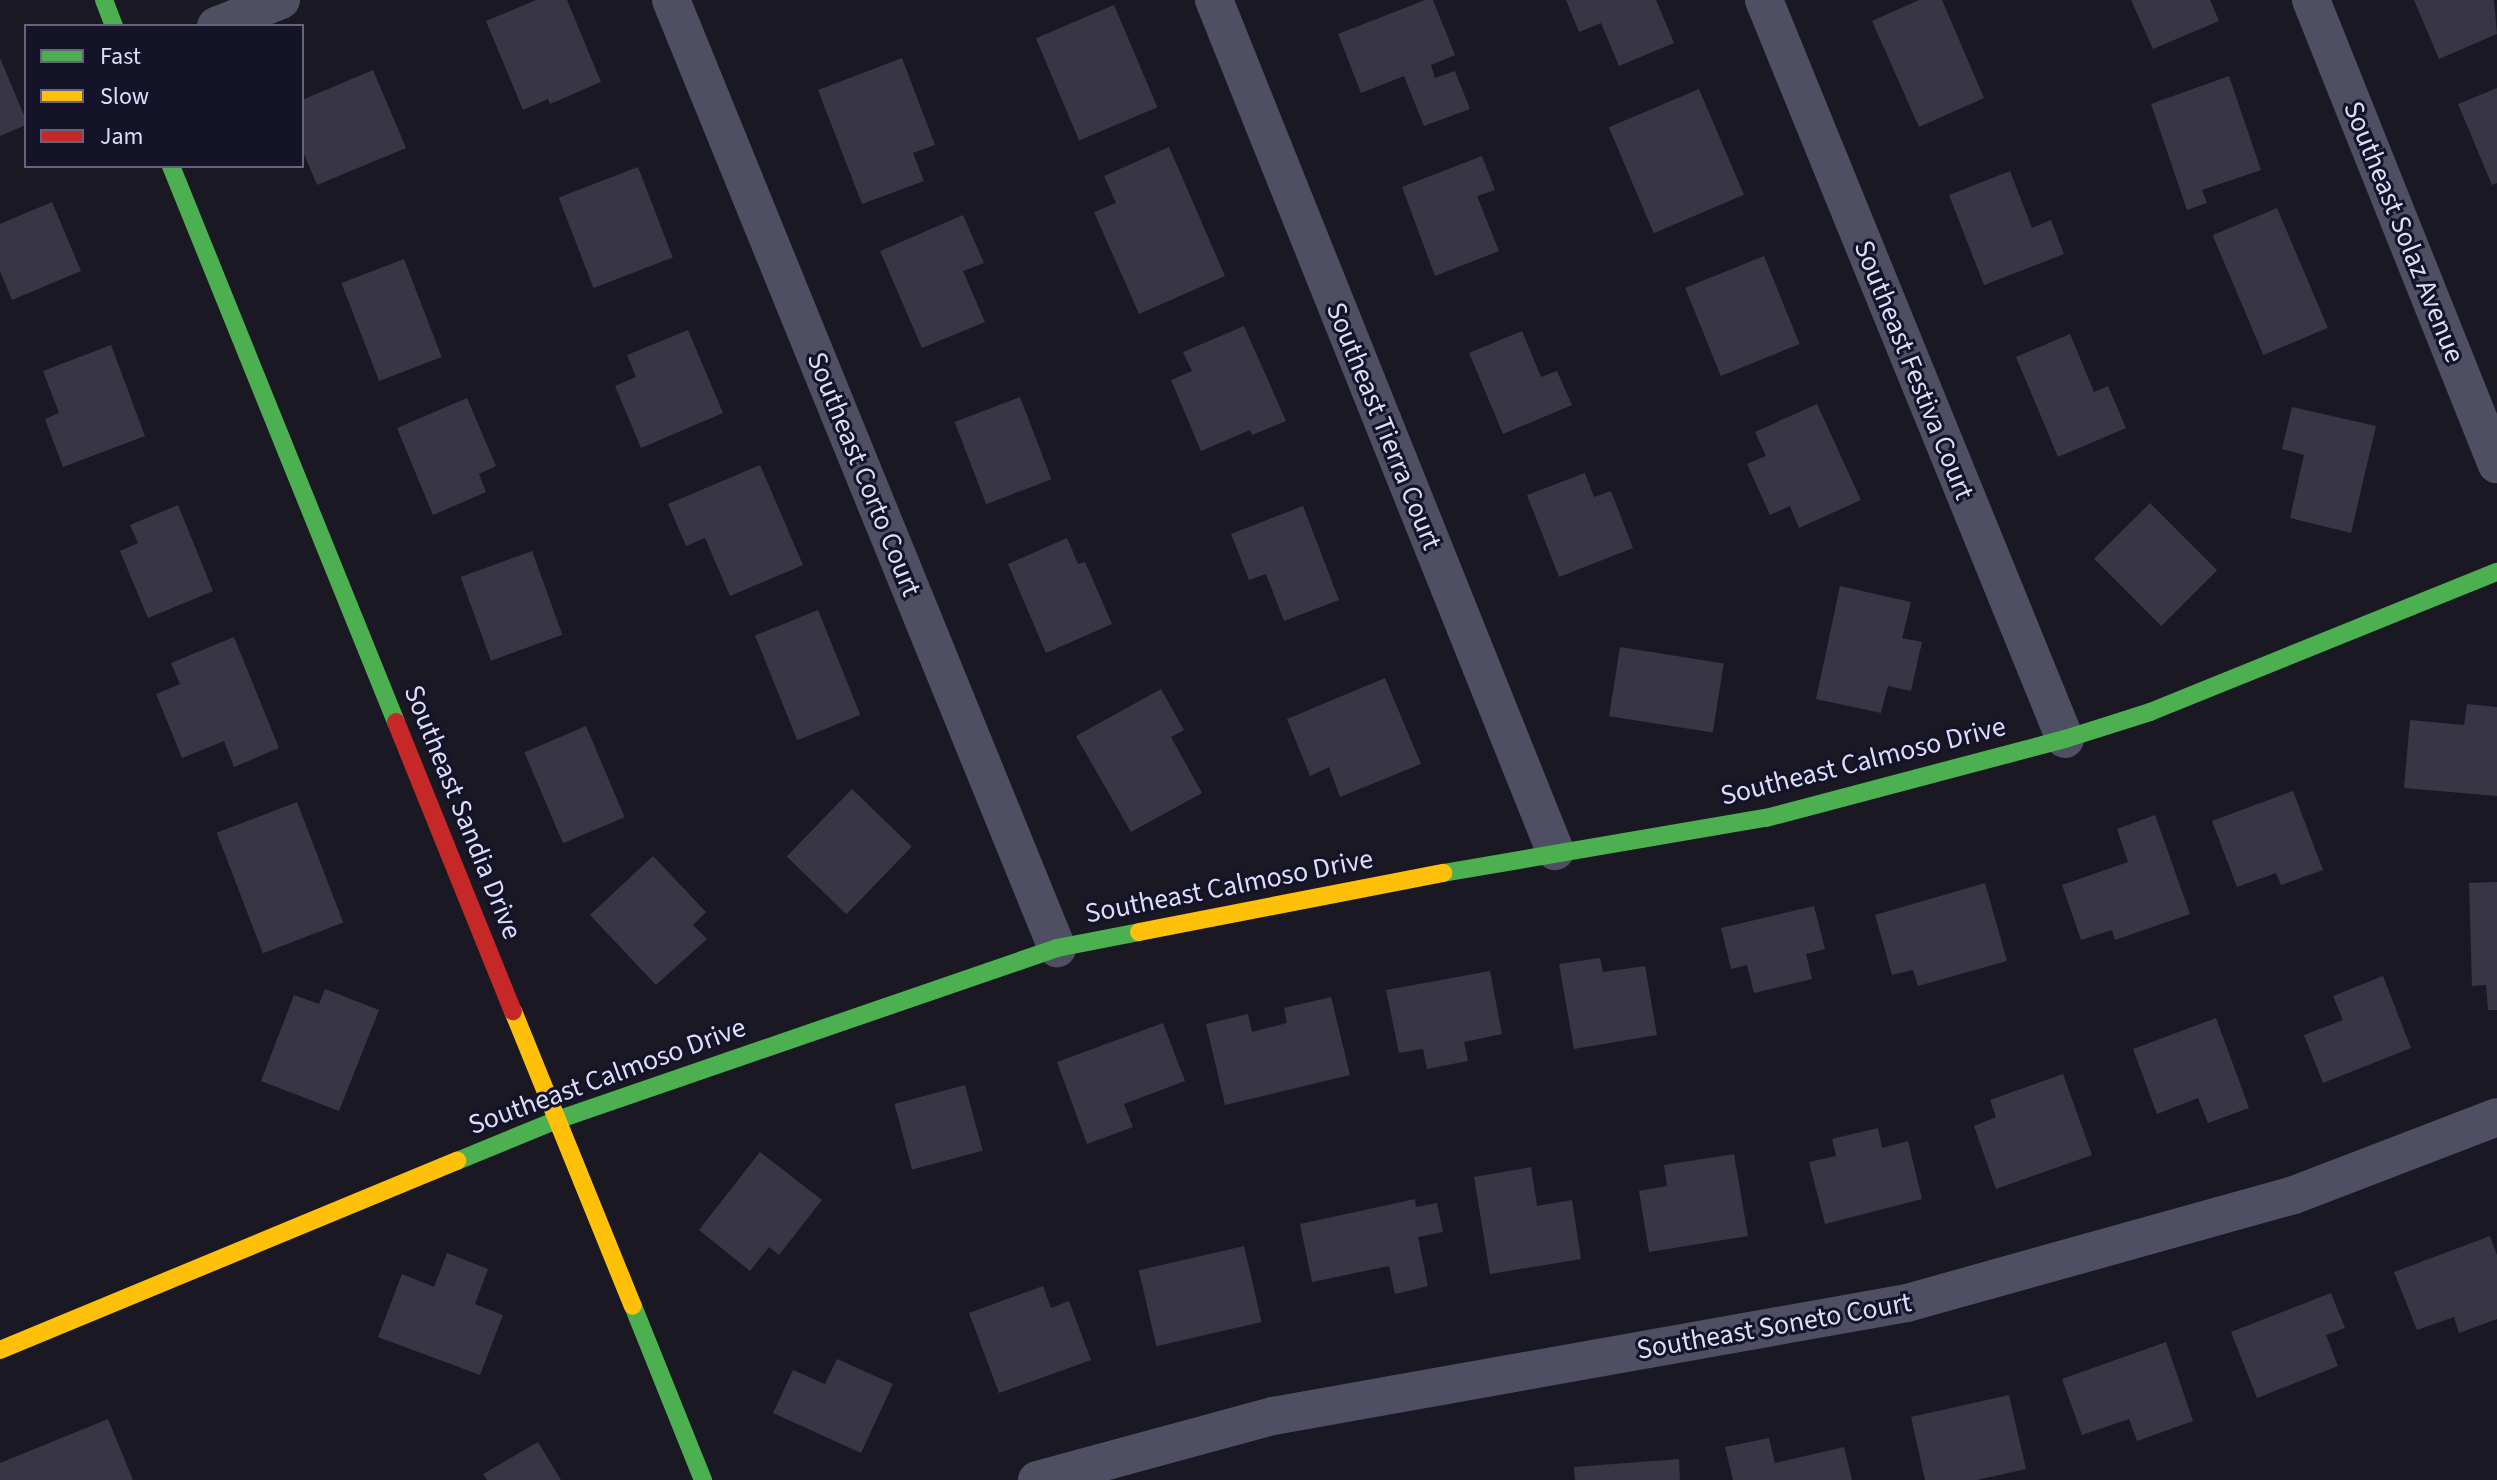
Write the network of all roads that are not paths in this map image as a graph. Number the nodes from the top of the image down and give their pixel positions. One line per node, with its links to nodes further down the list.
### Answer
1 (104, 0): 7 (street)
2 (281, 0): 8 (street)
3 (671, 0): 14 (street, Southeast Corto Court)
4 (1214, 0): 13 (street, Southeast Tierra Court)
5 (1764, 0): 12 (street, Southeast Festiva Court)
6 (2311, 0): 10 (street, Southeast Solaz Avenue)
7 (113, 24)
8 (221, 24)
9 (172, 168): 16 (street, Southeast Sandia Drive)
10 (2497, 464)
11 (2497, 572): 12 (street, Southeast Calmoso Drive)
12 (2065, 739): 13 (street, Southeast Calmoso Drive)
13 (1555, 851): 14 (street, Southeast Calmoso Drive)
14 (1057, 948): 16 (street, Southeast Calmoso Drive)
15 (2497, 1117): 19 (street, Southeast Soneto Court)
16 (557, 1120): 17 (street, Southeast Calmoso Drive); 18 (street, Southeast Sandia Drive)
17 (0, 1350)
18 (703, 1480)
19 (1037, 1480)

